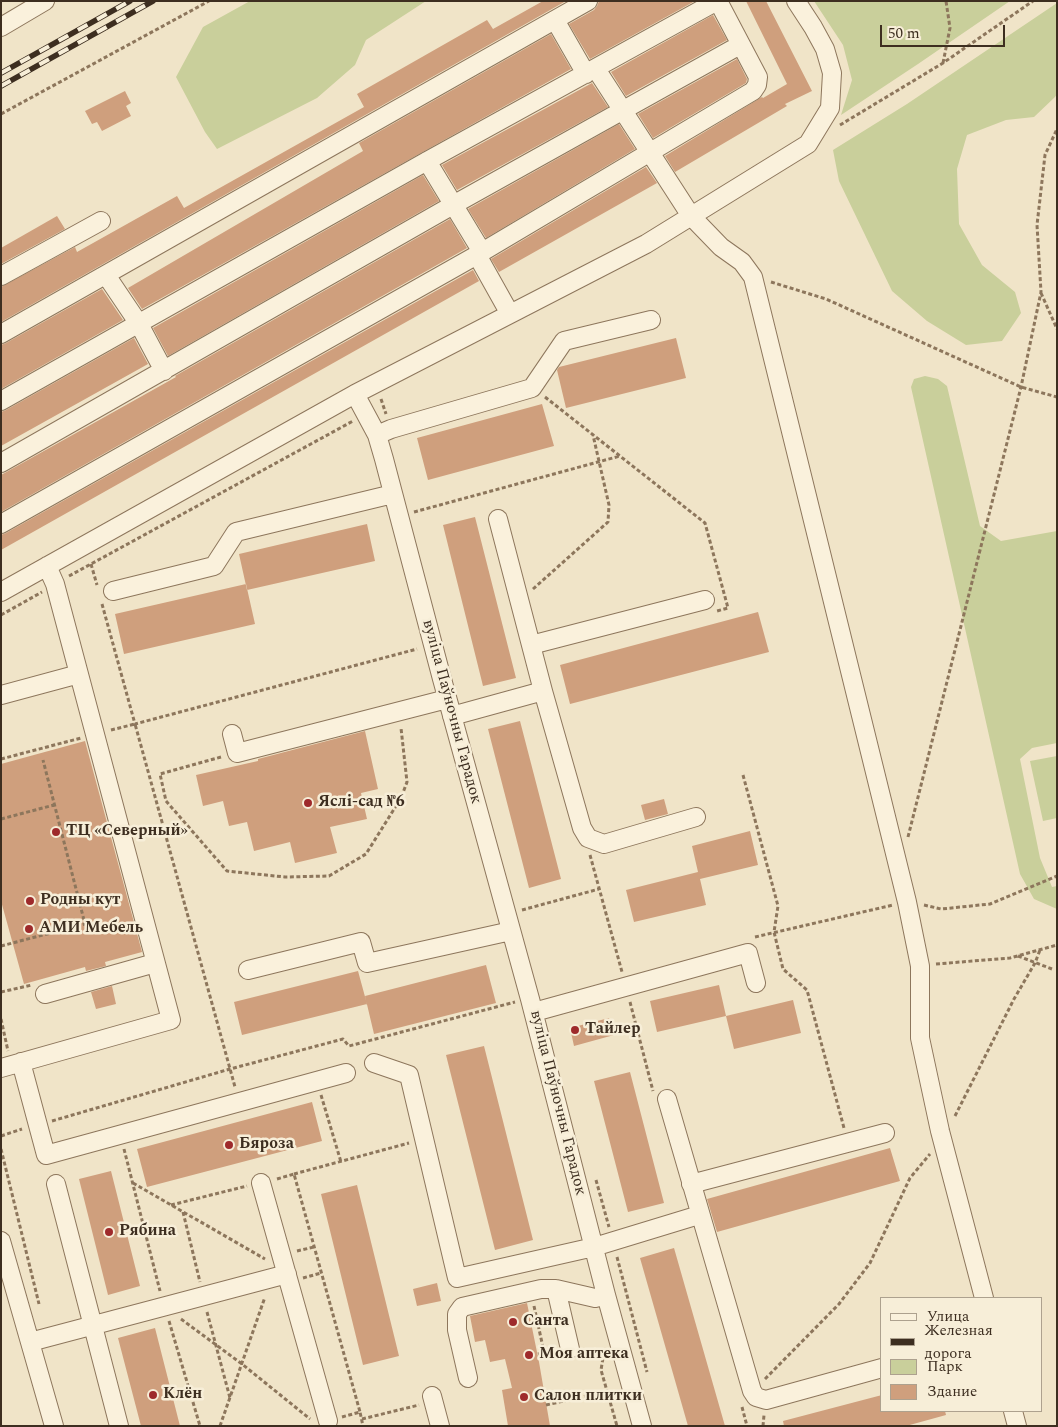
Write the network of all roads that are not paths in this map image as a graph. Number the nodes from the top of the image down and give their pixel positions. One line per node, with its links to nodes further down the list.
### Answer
1 (45, 1): 6 (street)
2 (588, 1): 5 (street)
3 (717, 1): 7 (street); 8 (street)
4 (796, 1): 13 (street)
5 (555, 20): 8 (street); 16 (street)
6 (1, 27)
7 (740, 45): 9 (street); 10 (street)
8 (591, 72): 9 (street); 11 (street)
9 (622, 111): 10 (street); 12 (street)
10 (650, 153): 13 (street); 15 (street)
11 (427, 161): 12 (street); 20 (street)
12 (453, 205): 15 (street); 22 (street)
13 (691, 216): 18 (street); 61 (street)
14 (101, 221): 17 (street)
15 (480, 254): 18 (street); 29 (street)
16 (106, 275): 20 (street); 21 (street)
17 (1, 276)
18 (510, 314): 23 (street)
19 (651, 320): 25 (street)
20 (139, 324): 22 (street); 24 (street)
21 (1, 334)
22 (164, 371): 26 (street)
23 (355, 394): 25 (street, вуліца Паўночны Гарадок); 30 (street)
24 (1, 401)
25 (377, 435): 27 (street, вуліца Паўночны Гарадок)
26 (1, 463)
27 (393, 494): 32 (street); 38 (street, вуліца Паўночны Гарадок)
28 (498, 519): 34 (street)
29 (1, 524)
30 (47, 566): 31 (street); 35 (street)
31 (1, 592)
32 (104, 595)
33 (708, 606): 34 (street)
34 (531, 645): 36 (street)
35 (79, 674): 37 (street); 42 (street)
36 (543, 691): 38 (street); 40 (street)
37 (1, 695)
38 (450, 708): 39 (street); 41 (street, вуліца Паўночны Гарадок)
39 (232, 734)
40 (696, 817)
41 (510, 930): 43 (street); 46 (street, вуліца Паўночны Гарадок)
42 (156, 963): 45 (street); 48 (street)
43 (248, 970)
44 (756, 983): 46 (street)
45 (44, 994)
46 (534, 1012): 57 (street, вуліца Паўночны Гарадок)
47 (374, 1063): 57 (street)
48 (11, 1065): 49 (street)
49 (346, 1072)
50 (667, 1099): 54 (street)
51 (885, 1133): 54 (street)
52 (261, 1183): 58 (street)
53 (56, 1184): 62 (street)
54 (691, 1184): 55 (street)
55 (699, 1215): 57 (street); 65 (street)
56 (1, 1241): 63 (street)
57 (594, 1247): 60 (street, вуліца Паўночны Гарадок)
58 (288, 1278): 62 (street); 69 (street)
59 (556, 1288): 60 (street); 64 (street); 66 (street)
60 (606, 1295): 73 (street, вуліца Паўночны Гарадок)
61 (984, 1297)
62 (92, 1326): 63 (street); 71 (street)
63 (30, 1342): 70 (street)
64 (570, 1348)
65 (880, 1369)
66 (468, 1378)
67 (433, 1399): 72 (street)
68 (1013, 1412): 74 (street)
69 (322, 1422)
70 (54, 1426)
71 (119, 1426)
72 (440, 1426)
73 (642, 1426)
74 (1017, 1426)

